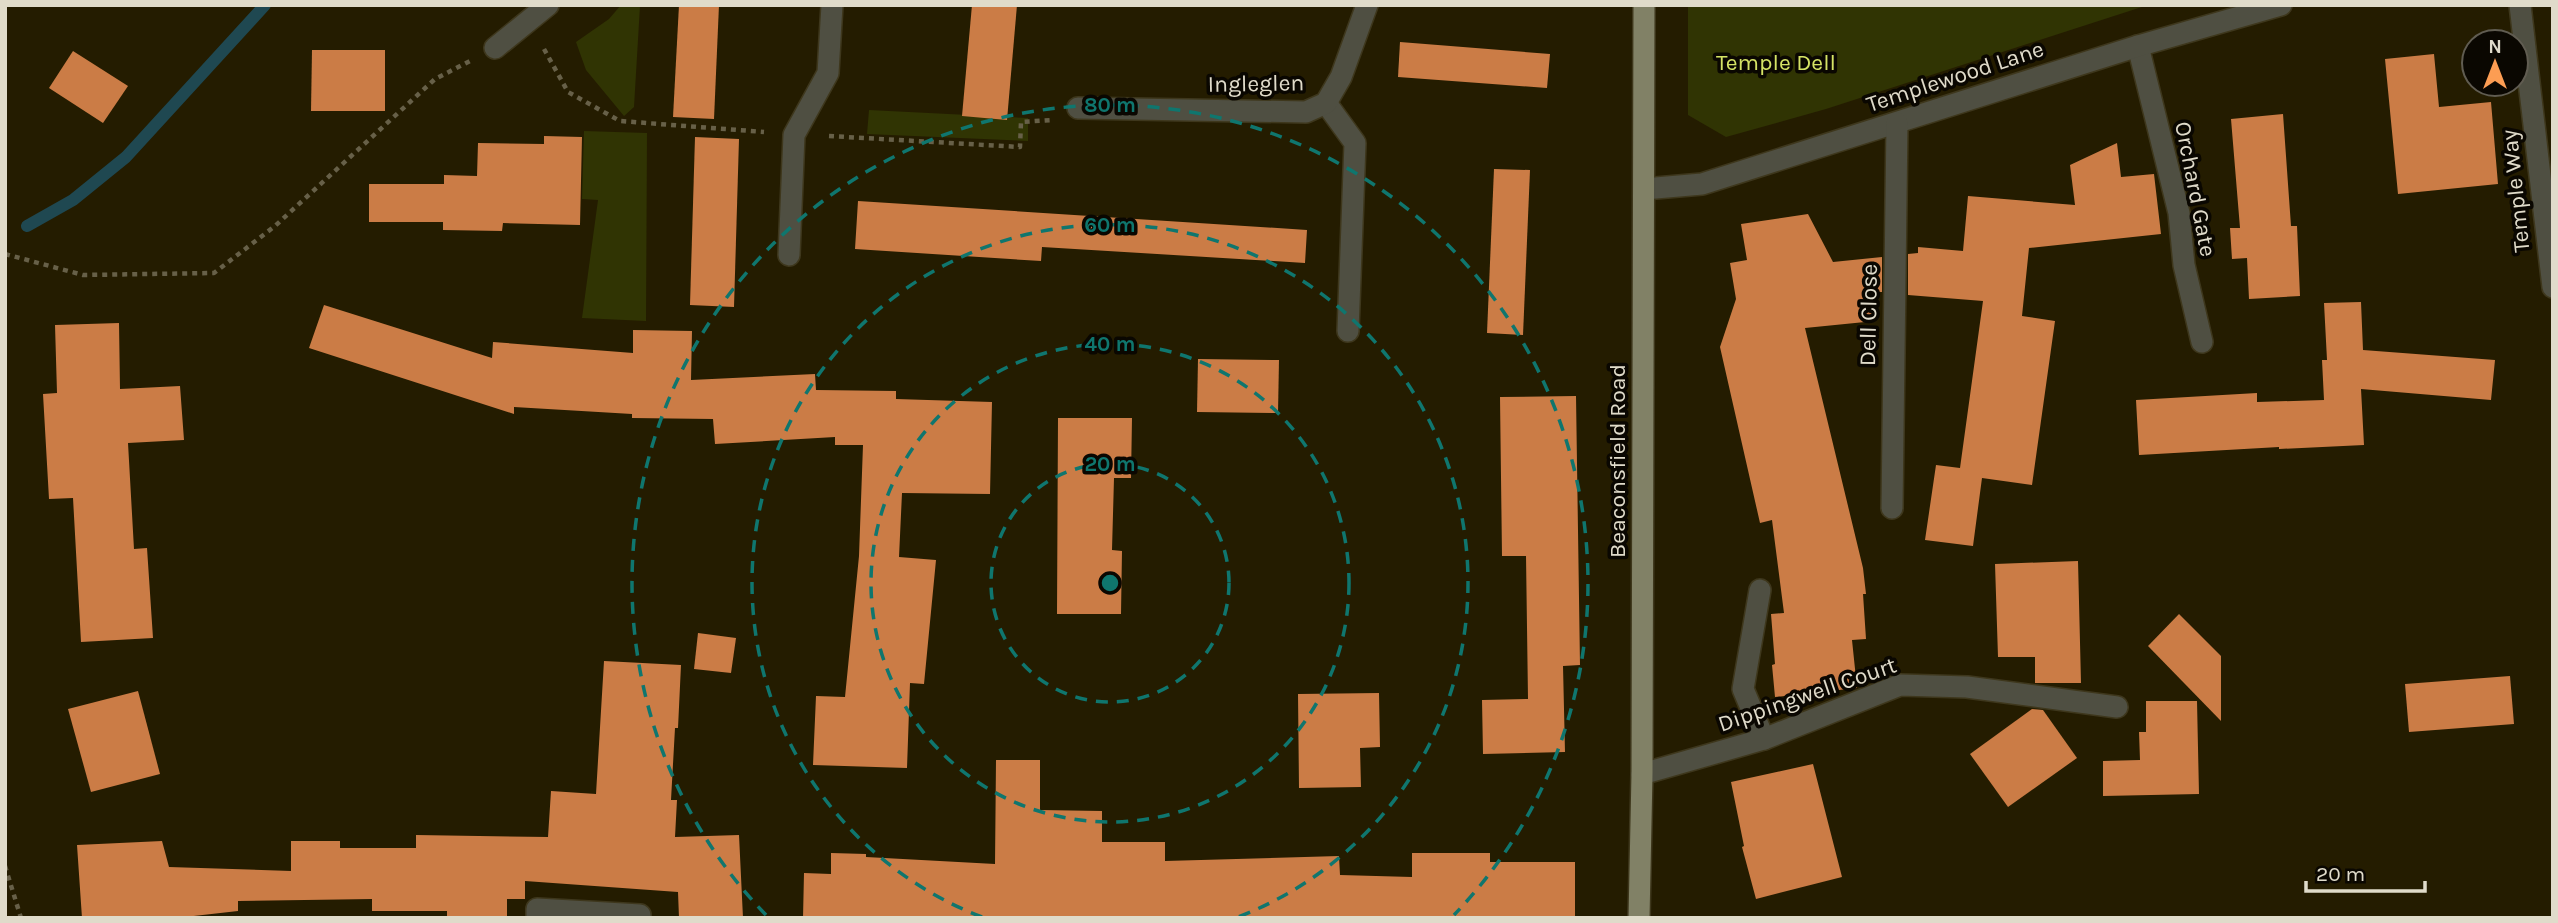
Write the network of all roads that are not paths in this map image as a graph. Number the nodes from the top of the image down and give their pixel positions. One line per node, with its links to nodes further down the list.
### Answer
1 (548, 5): 8 (street)
2 (832, 5): 13 (street)
3 (1367, 5): 9 (street, Ingleglen)
4 (1644, 5): 12 (main road, Beaconsfield Road)
5 (2281, 5): 7 (street, Templewood Lane)
6 (2520, 5): 14 (street, Temple Way)
7 (2138, 46): 11 (street, Templewood Lane); 16 (street, Orchard Gate)
8 (495, 48)
9 (1326, 103): 10 (street, Ingleglen); 15 (street)
10 (1079, 108)
11 (1897, 123): 12 (street, Templewood Lane); 17 (street, Dell Close)
12 (1644, 189): 21 (main road, Beaconsfield Road)
13 (789, 255)
14 (2553, 287)
15 (1348, 331)
16 (2202, 342)
17 (1892, 508)
18 (1760, 590): 20 (street)
19 (2117, 706): 20 (street, Dippingwell Court)
20 (1764, 739): 21 (street, Dippingwell Court)
21 (1643, 774): 24 (main road, Beaconsfield Road)
22 (537, 918): 23 (street)
23 (640, 918)
24 (1639, 918)

